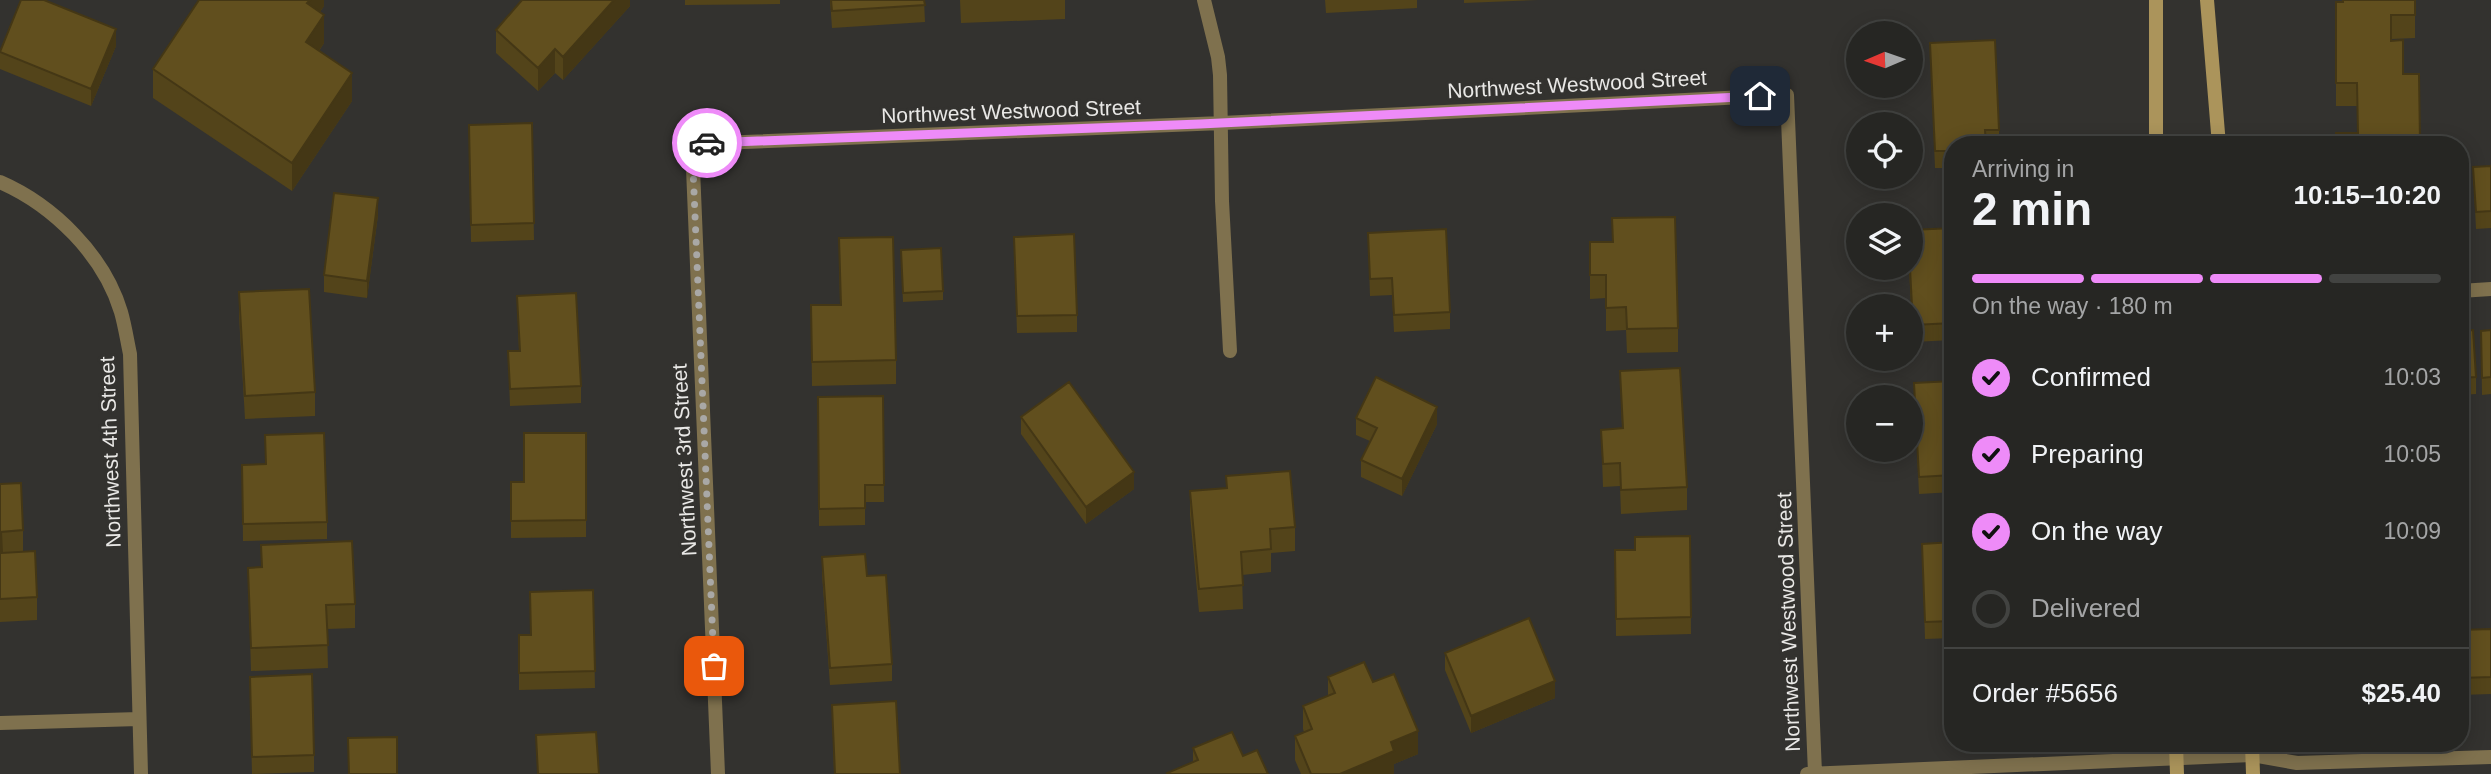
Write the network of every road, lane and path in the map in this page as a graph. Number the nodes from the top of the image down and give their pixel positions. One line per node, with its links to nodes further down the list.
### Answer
1 (1204, 0): 4 (street)
2 (2157, 0): 5 (main road)
3 (2207, 0): 6 (main road)
4 (1222, 123): 7 (street, Northwest Westwood Street); 11 (street); 22 (street, Northwest Westwood Street)
5 (2156, 136)
6 (2218, 136)
7 (692, 144): 20 (street, Northwest 3rd Street)
8 (0, 182): 12 (street, Northwest 4th Street)
9 (2491, 289): 10 (street)
10 (2469, 290)
11 (1230, 351)
12 (139, 719): 13 (street); 19 (street, Northwest 4th Street)
13 (0, 723)
14 (2161, 752): 22 (street)
15 (2177, 752): 23 (main road)
16 (2252, 752): 24 (main road)
17 (2261, 752): 18 (street)
18 (2491, 757)
19 (141, 774)
20 (719, 774)
21 (1807, 774): 22 (street)
22 (1815, 774)
23 (2178, 774)
24 (2253, 774)

